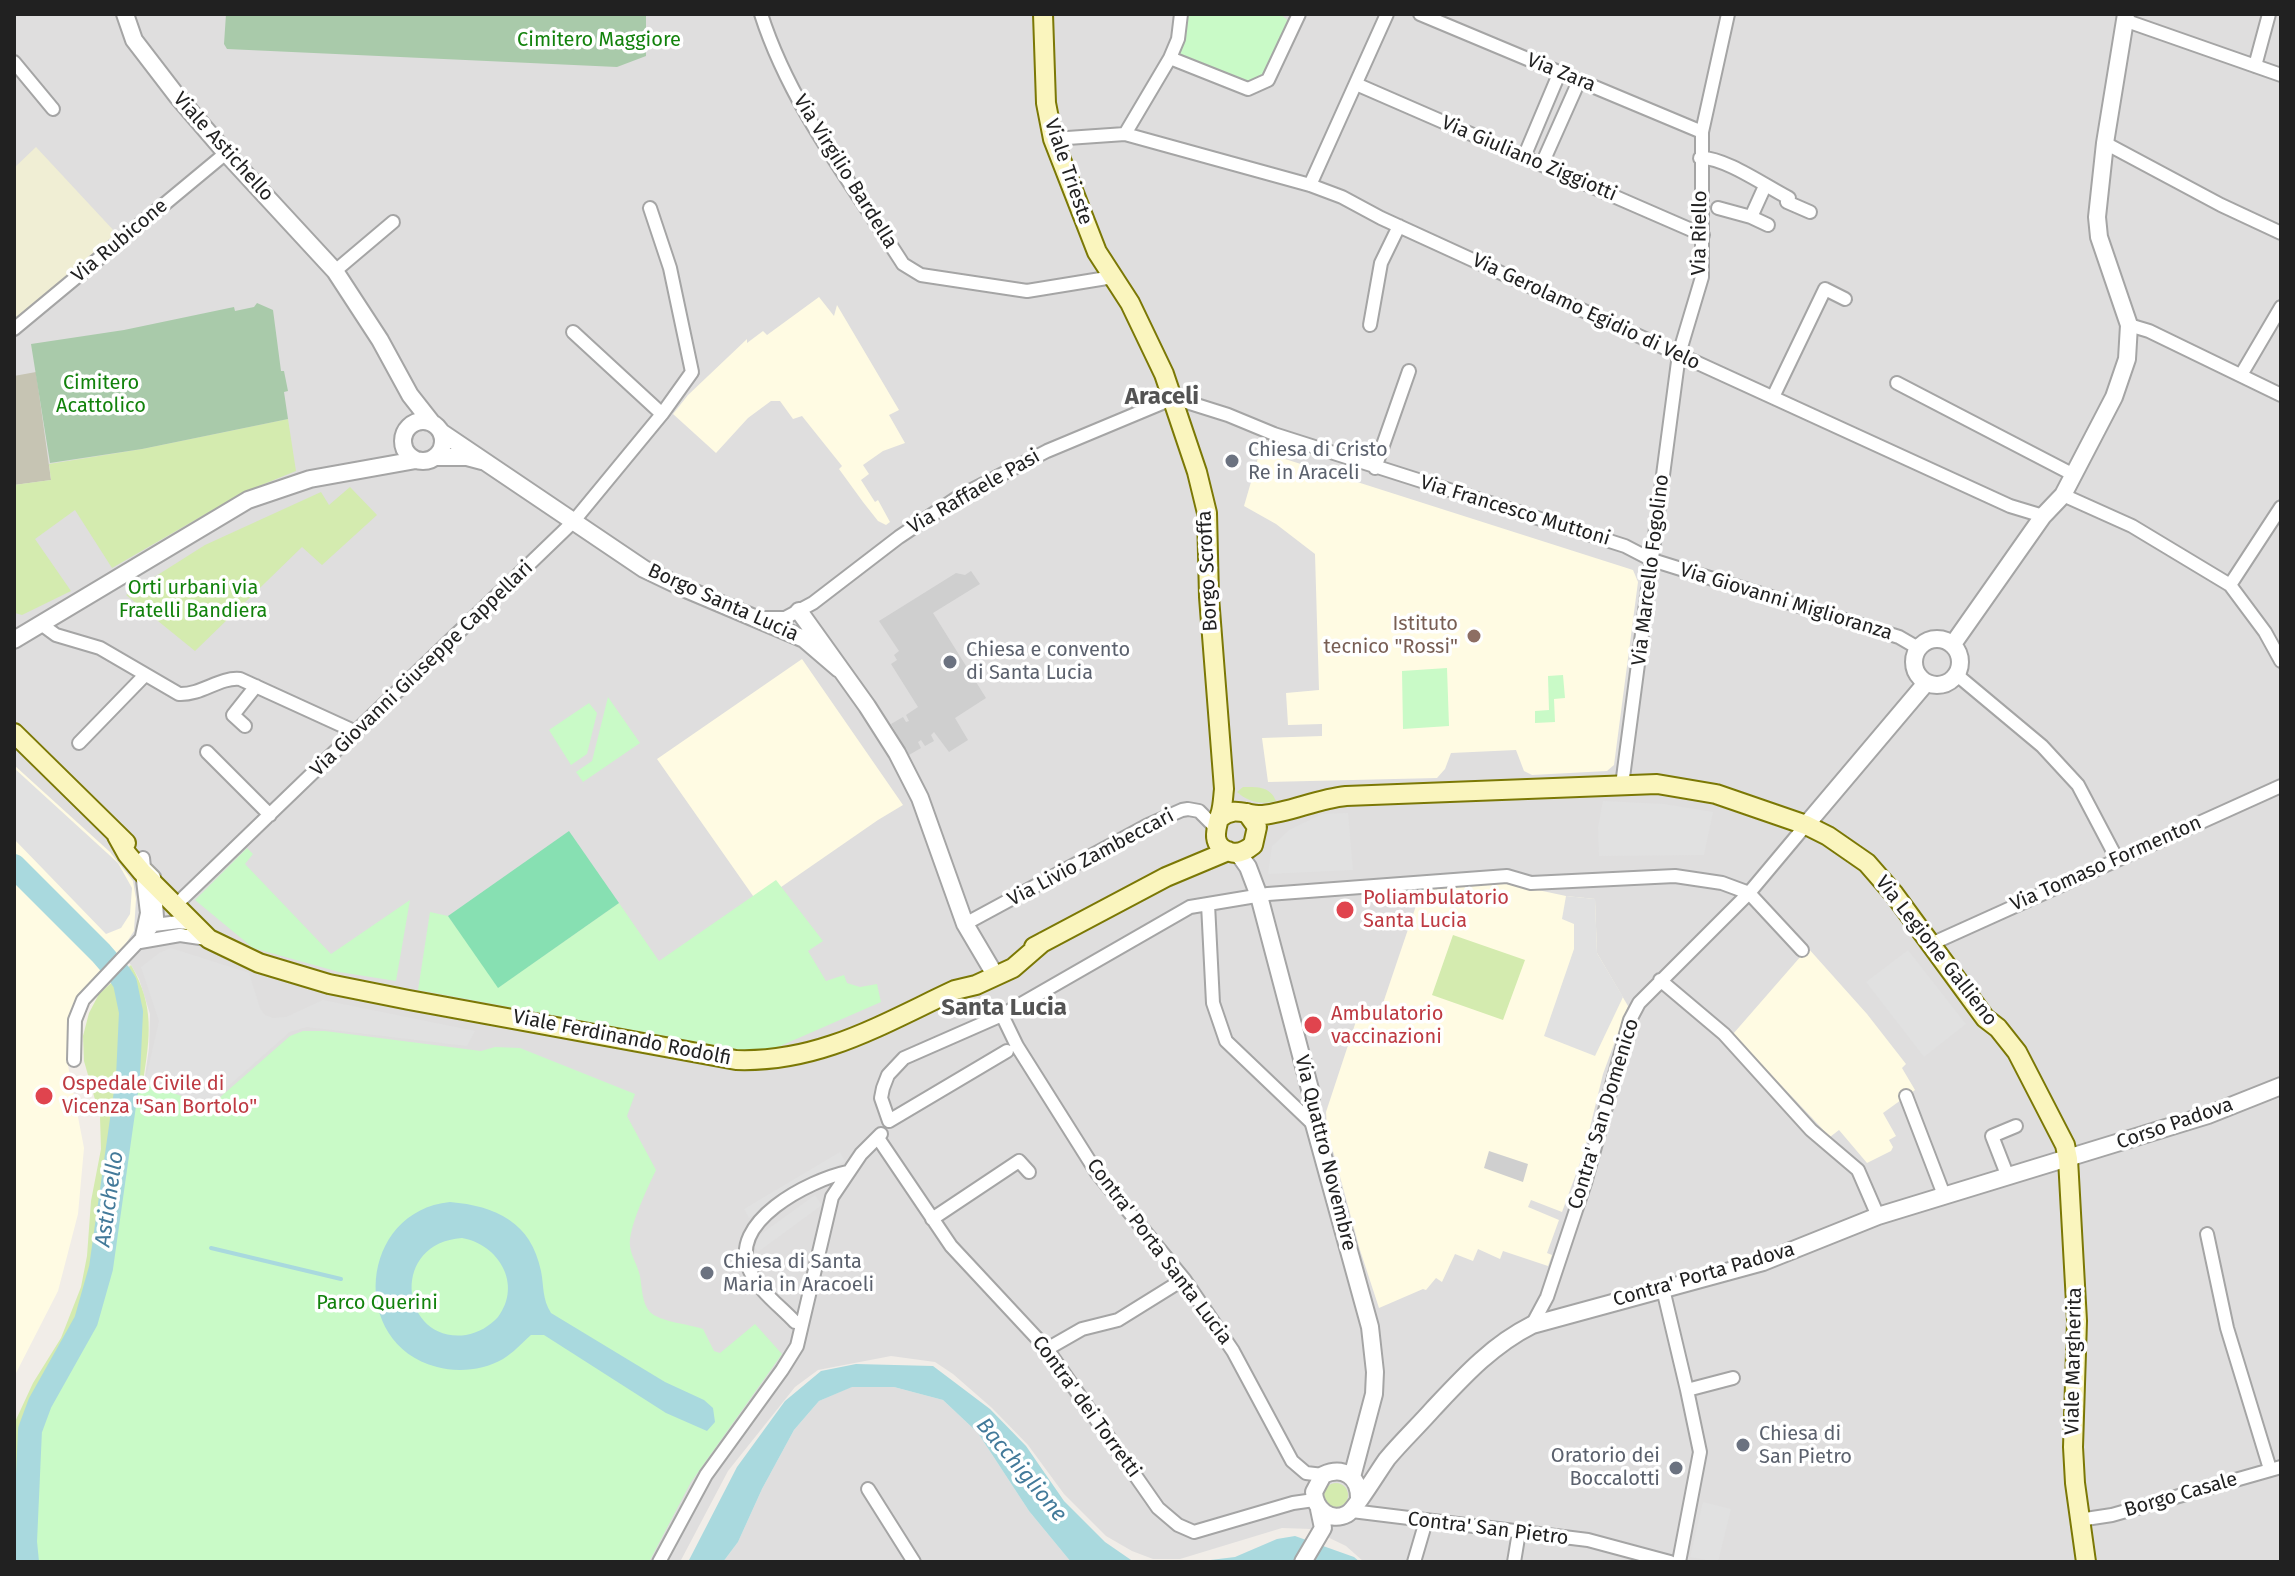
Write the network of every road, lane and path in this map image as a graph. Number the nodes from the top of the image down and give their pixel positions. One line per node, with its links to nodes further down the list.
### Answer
1 (761, 14): 39 (street, Via Virgilio Bardella)
2 (1043, 14): 21 (main road, Viale Trieste)
3 (1181, 14): 11 (street)
4 (1299, 14): 11 (street)
5 (1387, 14): 17 (street)
6 (1420, 14): 14 (street, Via Zara)
7 (1728, 14): 19 (street, Via Riello)
8 (2269, 14): 13 (street)
9 (123, 16): 23 (street, Viale Astichello)
10 (2125, 17): 13 (street); 22 (street)
11 (1170, 58): 20 (street)
12 (14, 62): 18 (street)
13 (2255, 66): 15 (street)
14 (1559, 74): 16 (street, Via Zara); 24 (street)
15 (2281, 75)
16 (1579, 81): 19 (street, Via Zara); 26 (street)
17 (1356, 84): 24 (street, Via Giuliano Ziggiotti); 27 (street)
18 (53, 109)
19 (1702, 132): 25 (street, Via Riello)
20 (1125, 134): 21 (street, Via Gerolamo Egidio di Velo); 27 (street, Via Gerolamo Egidio di Velo)
21 (1053, 139): 39 (main road, Viale Trieste)
22 (2105, 143): 36 (street); 43 (street)
23 (226, 153): 38 (street, Viale Astichello); 44 (street, Via Rubicone)
24 (1524, 157): 26 (street, Via Giuliano Ziggiotti)
25 (1700, 158): 28 (street, Via Riello); 37 (street, Via Riello)
26 (1542, 164): 37 (street, Via Giuliano Ziggiotti)
27 (1310, 185): 35 (street, Via Gerolamo Egidio di Velo)
28 (1765, 186): 31 (street, Via Riello); 32 (street)
29 (650, 208): 54 (street, Via Giovanni Giuseppe Cappellari)
30 (1718, 208): 32 (street, Via Riello)
31 (1810, 212)
32 (1751, 217): 34 (street, Via Riello)
33 (393, 222): 38 (street)
34 (1768, 225)
35 (1399, 226): 42 (street); 46 (street, Via Gerolamo Egidio di Velo)
36 (2281, 233)
37 (1703, 235): 46 (street, Via Riello)
38 (335, 271): 50 (street, Viale Astichello)
39 (1113, 277): 53 (main road, Borgo Scroffa)
40 (1845, 299): 52 (street)
41 (2281, 307): 48 (street)
42 (1370, 325)
43 (2129, 325): 48 (street); 62 (street)
44 (14, 329)
45 (573, 332): 54 (street)
46 (1679, 354): 52 (street, Via Gerolamo Egidio di Velo); 67 (street, Via Marcello Fogolino)
47 (1409, 371): 61 (street)
48 (2241, 375): 51 (street)
49 (1897, 383): 62 (street)
50 (410, 395): 55 (street, Viale Astichello); 56 (street)
51 (2281, 395)
52 (1773, 397): 65 (street, Via Gerolamo Egidio di Velo)
53 (1174, 398): 61 (street, Via Francesco Muttoni); 69 (street, Via Raffaele Pasi); 89 (main road, Borgo Scroffa)
54 (662, 414): 66 (street, Via Giovanni Giuseppe Cappellari)
55 (436, 427): 56 (street); 57 (street); 59 (street, Borgo Santa Lucia)
56 (405, 434): 58 (street); 60 (street)
57 (436, 457): 58 (street); 59 (street, Borgo Santa Lucia)
58 (416, 460): 60 (street)
59 (484, 461): 66 (street, Borgo Santa Lucia)
60 (370, 467): 71 (street)
61 (1375, 468): 67 (street, Via Francesco Muttoni)
62 (2074, 475): 63 (street)
63 (2063, 495): 65 (street); 68 (street)
64 (2281, 507): 68 (street)
65 (2043, 516): 74 (street)
66 (573, 522): 70 (street, Borgo Santa Lucia); 83 (street, Via Giovanni Giuseppe Cappellari)
67 (1652, 560): 75 (street, Via Giovanni Miglioranza); 87 (street, Via Marcello Fogolino)
68 (2230, 585): 76 (street)
69 (795, 613): 70 (street); 72 (street); 77 (street, Borgo Santa Lucia)
70 (753, 618): 72 (street, Borgo Santa Lucia)
71 (41, 624): 73 (street); 78 (street)
72 (791, 633): 77 (street, Borgo Santa Lucia)
73 (16, 634)
74 (1953, 644): 75 (street); 79 (street)
75 (1918, 648): 80 (street)
76 (2281, 661)
77 (839, 669): 104 (street, Borgo Santa Lucia)
78 (145, 675): 81 (street); 85 (street)
79 (1957, 675): 80 (street); 96 (street)
80 (1926, 683): 94 (street)
81 (256, 686): 82 (street); 83 (street)
82 (245, 726)
83 (356, 732): 92 (street, Via Giovanni Giuseppe Cappellari)
84 (16, 737): 97 (main road, Viale Ferdinando Rodolfi)
85 (79, 743)
86 (207, 752): 92 (street)
87 (1622, 785): 90 (main road, Via Legione Gallieno); 94 (main road, Via Legione Gallieno)
88 (2281, 786): 96 (street, Via Tomaso Formenton)
89 (1224, 789): 91 (main road); 93 (main road, Borgo Scroffa)
90 (1315, 801): 91 (main road, Via Legione Gallieno); 95 (main road, Via Legione Gallieno)
91 (1243, 812): 93 (main road); 95 (main road)
92 (270, 815): 101 (street, Via Giovanni Giuseppe Cappellari)
93 (1216, 825): 95 (main road); 98 (main road); 104 (street, Via Livio Zambeccari)
94 (1806, 825): 99 (street, Contra' San Domenico); 109 (main road, Via Legione Gallieno)
95 (1244, 846): 98 (main road, Via Legione Gallieno); 100 (street, Via Quattro Novembre)
96 (2117, 859): 109 (street, Via Tomaso Formenton)
97 (147, 871): 101 (main road, Viale Ferdinando Rodolfi); 103 (main road, Viale Ferdinando Rodolfi); 105 (street); 107 (street)
98 (1166, 877): 108 (main road)
99 (1749, 893): 100 (street); 110 (street); 112 (street, Contra' San Domenico)
100 (1259, 896): 102 (street); 118 (street, Via Quattro Novembre)
101 (183, 898): 106 (main road, Viale Ferdinando Rodolfi)
102 (1208, 904): 114 (street); 120 (street)
103 (193, 924): 105 (street); 106 (main road, Viale Ferdinando Rodolfi)
104 (965, 924): 111 (street, Borgo Santa Lucia)
105 (154, 925): 107 (street)
106 (212, 936): 107 (street); 113 (main road, Viale Ferdinando Rodolfi)
107 (140, 942): 116 (street)
108 (1043, 942): 111 (main road); 113 (main road, Viale Ferdinando Rodolfi)
109 (1931, 944): 125 (main road, Via Legione Gallieno)
110 (1802, 950)
111 (991, 968): 113 (main road)
112 (1660, 980): 130 (street); 136 (street, Contra' San Domenico)
113 (955, 990)
114 (1002, 1015): 121 (street); 133 (street, Contra' Porta Santa Lucia)
115 (1007, 1051): 121 (street)
116 (74, 1060)
117 (2281, 1086): 125 (street, Corso Padova)
118 (1311, 1093): 120 (street); 122 (street, Via Quattro Novembre)
119 (1906, 1096): 129 (street)
120 (1291, 1103): 122 (street)
121 (889, 1121): 124 (street)
122 (1315, 1126): 140 (street, Via Quattro Novembre)
123 (2016, 1126): 128 (street)
124 (878, 1138): 126 (street); 131 (street, Contra' dei Torretti)
125 (2068, 1159): 128 (street, Contra' Porta Padova); 146 (main road, Viale Margherita)
126 (847, 1172): 135 (street); 149 (street)
127 (1029, 1172): 131 (street)
128 (2008, 1177): 129 (street, Contra' Porta Padova)
129 (1944, 1195): 130 (street, Contra' Porta Padova)
130 (1878, 1216): 134 (street, Contra' Porta Padova)
131 (932, 1219): 137 (street, Contra' dei Torretti)
132 (2207, 1234): 141 (street)
133 (1184, 1279): 137 (street); 142 (street, Contra' Porta Santa Lucia)
134 (1663, 1289): 136 (street, Contra' Porta Padova); 139 (street)
135 (795, 1322)
136 (1532, 1325): 144 (street, Contra' Porta Padova)
137 (1047, 1349): 145 (street, Contra' dei Torretti)
138 (1733, 1378): 139 (street)
139 (1687, 1390): 155 (street)
140 (1364, 1429): 142 (street, Via Quattro Novembre); 144 (street, Via Quattro Novembre)
141 (2276, 1468): 146 (street, Borgo Casale)
142 (1327, 1474): 144 (street); 145 (street)
143 (868, 1489): 150 (street)
144 (1353, 1497): 145 (street, Contra' Porta Padova); 147 (street, Contra' San Pietro)
145 (1322, 1515): 151 (street, Contra' Porta Padova)
146 (2079, 1520): 156 (main road, Viale Margherita)
147 (1426, 1521): 148 (street, Contra' San Pietro); 152 (street)
148 (1519, 1532): 153 (street); 154 (street, Contra' San Pietro)
149 (659, 1562)
150 (914, 1562)
151 (1303, 1562)
152 (1414, 1562)
153 (1514, 1562)
154 (1670, 1562)
155 (1679, 1562)
156 (2086, 1562)

